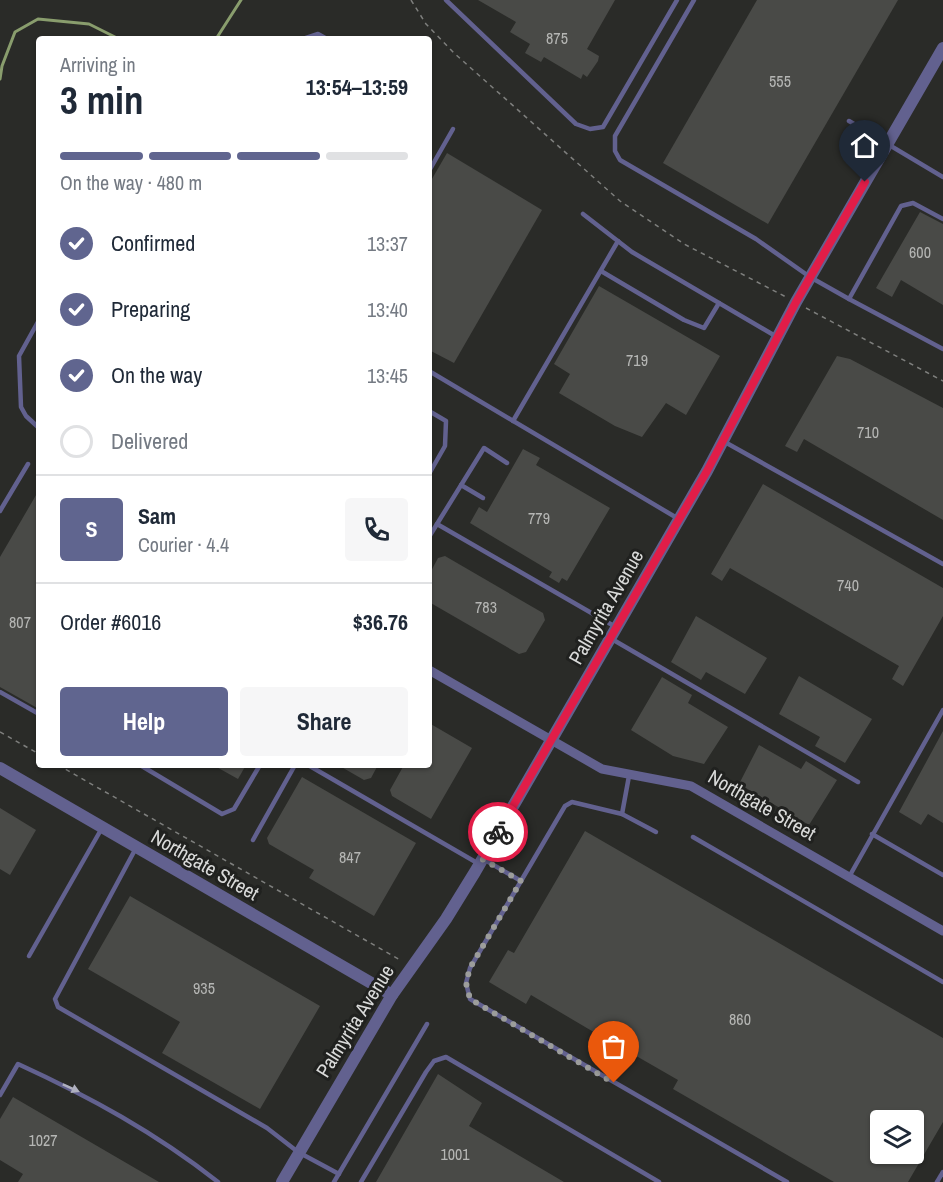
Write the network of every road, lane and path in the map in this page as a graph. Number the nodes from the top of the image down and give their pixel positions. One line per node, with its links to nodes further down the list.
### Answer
1 (411, 0): 17 (path)
2 (446, 0): 3 (lane)
3 (677, 0)
4 (694, 0): 15 (lane)
5 (943, 48): 8 (street, Palmyrita Avenue)
6 (849, 121): 8 (lane)
7 (453, 129): 9 (lane)
8 (887, 143): 10 (lane); 15 (street, Palmyrita Avenue)
9 (432, 166)
10 (943, 177)
11 (583, 214): 13 (lane)
12 (943, 219): 16 (lane)
13 (618, 241): 14 (lane); 18 (lane)
14 (601, 271): 18 (lane); 25 (lane)
15 (810, 277): 16 (lane); 17 (street, Palmyrita Avenue)
16 (849, 299): 21 (lane)
17 (796, 302): 20 (street, Palmyrita Avenue); 23 (path)
18 (719, 303): 20 (lane)
19 (36, 325): 26 (lane)
20 (777, 337): 27 (street, Palmyrita Avenue)
21 (943, 349)
22 (432, 373): 25 (lane)
23 (943, 381)
24 (432, 413): 30 (lane)
25 (513, 421): 34 (lane)
26 (36, 425)
27 (723, 441): 34 (street, Palmyrita Avenue); 37 (lane)
28 (507, 463): 31 (lane)
29 (28, 464): 33 (lane)
30 (432, 469)
31 (461, 485): 32 (lane); 35 (lane)
32 (483, 498)
33 (0, 511)
34 (679, 519): 38 (street, Palmyrita Avenue)
35 (437, 524): 36 (lane); 38 (lane)
36 (432, 532)
37 (943, 564)
38 (613, 633): 44 (street, Palmyrita Avenue); 53 (lane)
39 (432, 672): 44 (street, Northgate Street)
40 (0, 692): 42 (lane)
41 (943, 710): 57 (lane)
42 (36, 712)
43 (0, 732): 45 (path)
44 (551, 740): 52 (street, Northgate Street); 61 (street, Palmyrita Avenue)
45 (36, 752)
46 (0, 768): 55 (street, Northgate Street)
47 (63, 768): 67 (path)
48 (145, 768): 49 (lane)
49 (258, 768)
50 (293, 768): 59 (lane)
51 (313, 768): 61 (lane)
52 (629, 776): 54 (lane); 63 (street, Northgate Street)
53 (858, 782)
54 (622, 814): 56 (lane); 64 (lane)
55 (102, 828): 60 (street, Northgate Street); 66 (lane)
56 (656, 832)
57 (872, 834): 62 (lane); 63 (lane)
58 (693, 837): 68 (lane)
59 (253, 840)
60 (136, 848): 69 (street, Northgate Street); 72 (lane)
61 (481, 861): 64 (lane); 67 (street, Palmyrita Avenue)
62 (943, 875)
63 (849, 877): 65 (street, Northgate Street)
64 (521, 881): 80 (lane)
65 (943, 932)
66 (29, 956)
67 (412, 967): 69 (street, Palmyrita Avenue)
68 (943, 982)
69 (392, 995): 72 (street, Palmyrita Avenue)
70 (427, 1024): 74 (lane)
71 (0, 1095): 76 (lane, one-way to 76)
72 (298, 1152): 74 (lane); 75 (street, Palmyrita Avenue)
73 (943, 1172): 81 (lane)
74 (339, 1174): 77 (lane)
75 (281, 1179)
76 (218, 1182)
77 (334, 1182)
78 (361, 1182): 79 (lane)
79 (659, 1182)
80 (787, 1182)
81 (938, 1182)

